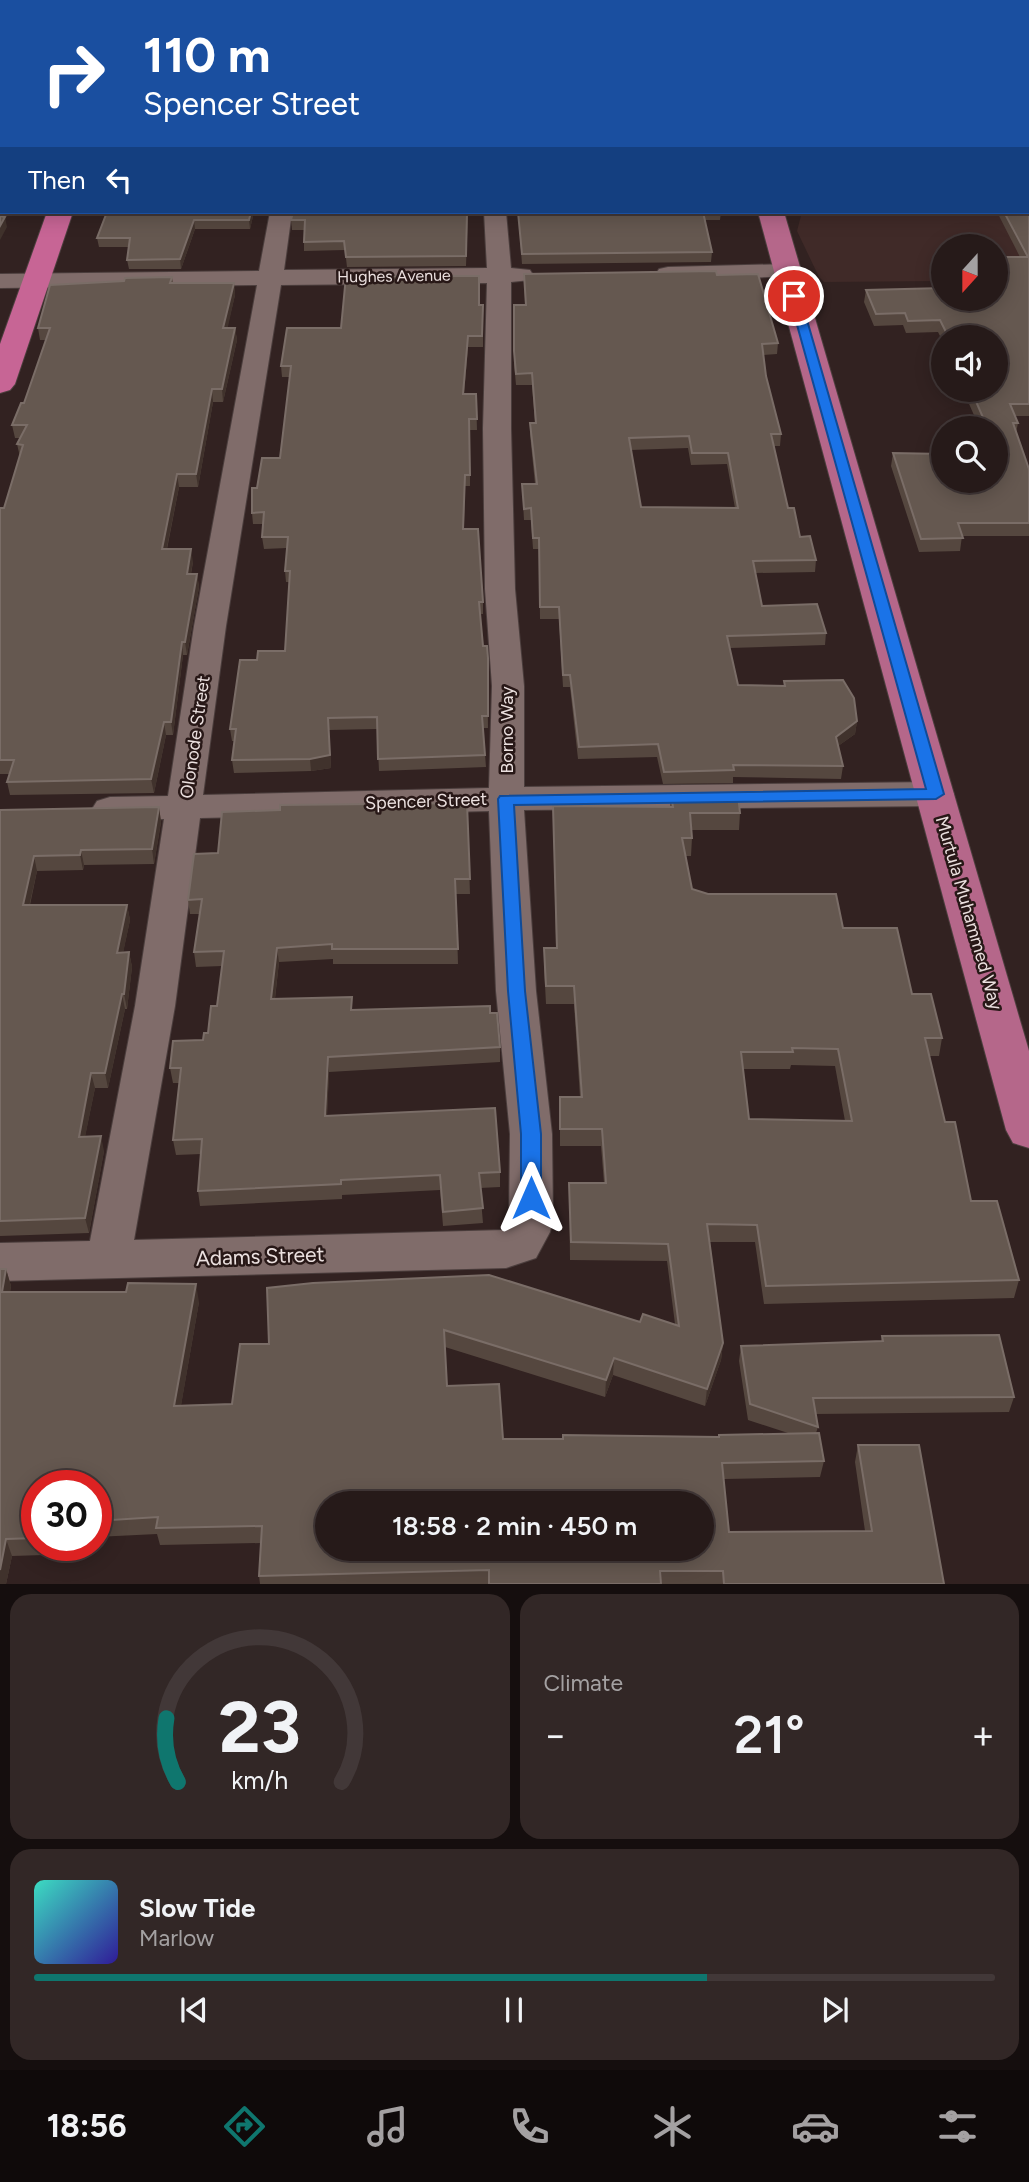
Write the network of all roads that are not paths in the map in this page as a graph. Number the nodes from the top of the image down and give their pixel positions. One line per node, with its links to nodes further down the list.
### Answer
1 (41, 214): 11 (highway)
2 (59, 214): 11 (highway)
3 (281, 214): 10 (street, Olonode Street)
4 (495, 214): 8 (street, Borno Way)
5 (772, 214): 6 (main road, Murtula Muhammed Way)
6 (788, 271): 7 (street); 14 (main road, Murtula Muhammed Way)
7 (646, 274)
8 (499, 275): 9 (street, Hughes Avenue); 10 (street, Hughes Avenue); 15 (street, Borno Way)
9 (539, 275)
10 (269, 280): 11 (street, Hughes Avenue); 16 (street, Olonode Street)
11 (18, 281): 12 (highway); 13 (highway)
12 (0, 321)
13 (0, 384)
14 (936, 794): 15 (street, Spencer Street); 18 (main road, Murtula Muhammed Way)
15 (506, 799): 16 (street, Spencer Street); 19 (street, Borno Way)
16 (185, 808): 17 (street, Spencer Street); 20 (street, Olonode Street)
17 (79, 809)
18 (1029, 1130)
19 (520, 1245): 20 (street, Adams Street)
20 (108, 1261): 21 (street, Adams Street)
21 (0, 1262)

